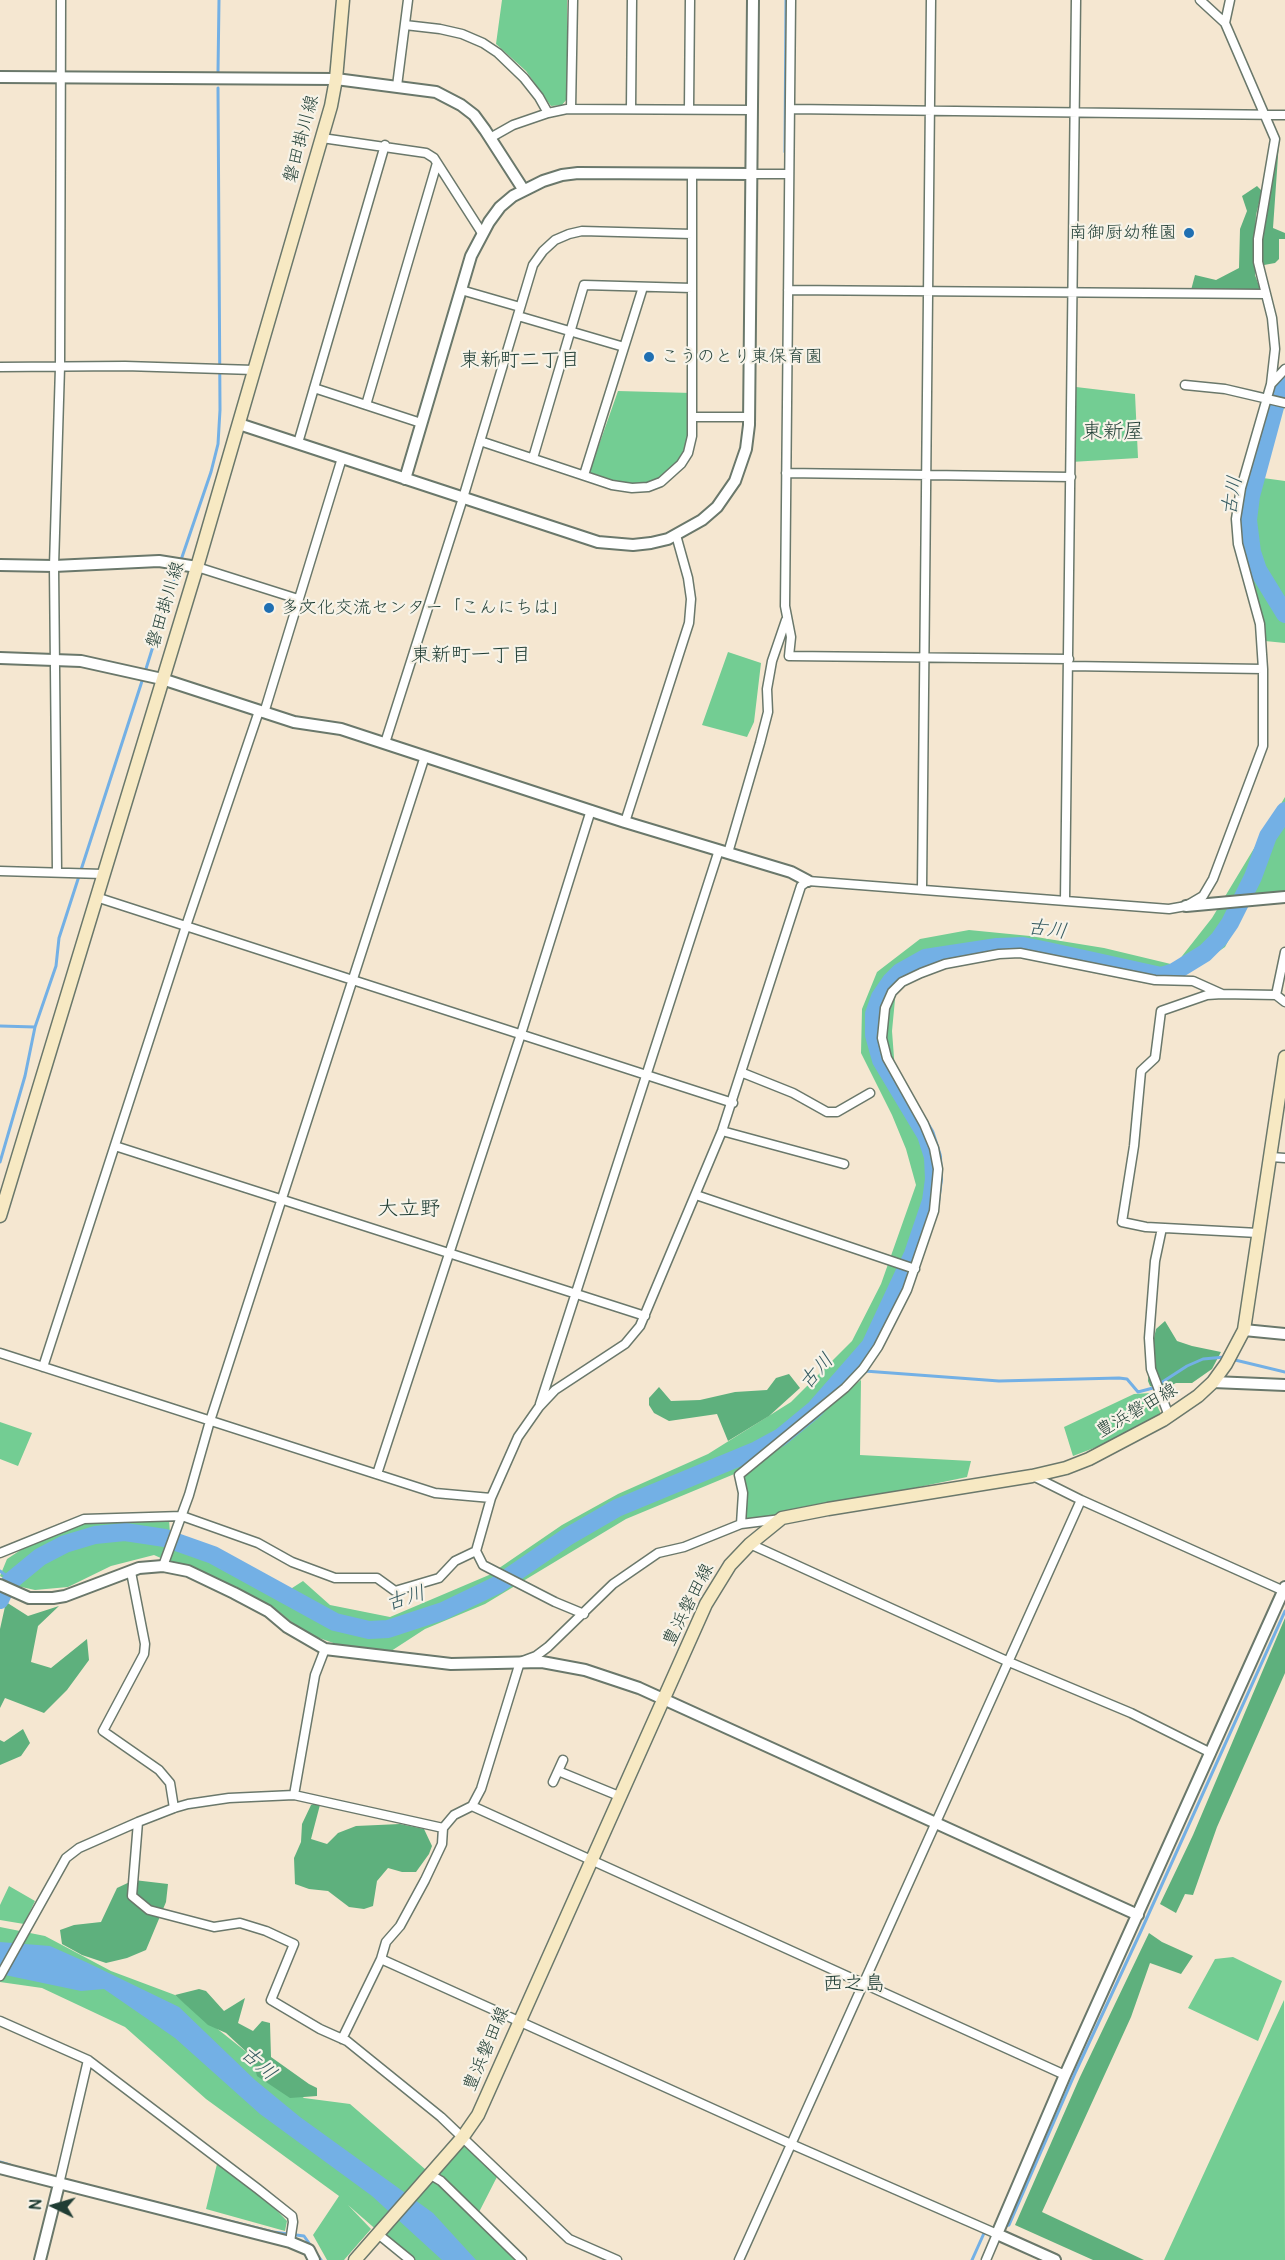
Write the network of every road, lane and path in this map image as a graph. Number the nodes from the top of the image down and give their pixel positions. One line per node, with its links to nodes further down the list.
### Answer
1 (61, 0): 16 (street)
2 (343, 0): 17 (main road, 磐田掛川線)
3 (408, 0): 14 (street)
4 (573, 0): 19 (street)
5 (632, 0): 20 (street)
6 (690, 0): 21 (street)
7 (753, 0): 23 (street)
8 (791, 0): 22 (street)
9 (931, 0): 24 (street)
10 (1076, 0): 25 (street)
11 (1200, 0): 13 (street)
12 (1230, 0): 13 (street)
13 (1225, 23): 27 (street)
14 (405, 25): 18 (street); 26 (street)
15 (0, 77): 16 (street)
16 (62, 78): 17 (street); 50 (street)
17 (336, 79): 18 (street); 29 (main road, 磐田掛川線)
18 (396, 86): 30 (street)
19 (572, 109): 20 (street); 26 (street)
20 (631, 109): 21 (street)
21 (689, 109): 23 (street)
22 (790, 109): 24 (street); 35 (street)
23 (752, 110): 34 (street)
24 (931, 110): 25 (street); 43 (street)
25 (1075, 112): 27 (street); 44 (street)
26 (548, 113): 30 (street)
27 (1266, 114): 28 (street); 45 (street)
28 (1285, 116)
29 (322, 138): 31 (street); 52 (main road, 磐田掛川線)
30 (490, 138): 36 (street)
31 (385, 145): 32 (street); 55 (street)
32 (437, 163): 37 (street); 58 (street)
33 (692, 174): 34 (street); 36 (street); 38 (street)
34 (751, 174): 35 (street); 60 (street)
35 (789, 174): 42 (street)
36 (523, 189): 37 (street)
37 (482, 233): 41 (street)
38 (692, 234): 40 (street); 46 (street)
39 (642, 287): 40 (street); 47 (street); 48 (street)
40 (692, 288): 59 (street)
41 (460, 290): 46 (street); 61 (street)
42 (788, 290): 43 (street); 67 (street)
43 (928, 292): 44 (street); 69 (street)
44 (1073, 294): 45 (street); 70 (street)
45 (1266, 294): 53 (street)
46 (519, 312): 47 (street); 63 (street)
47 (570, 332): 48 (street); 66 (street)
48 (624, 347): 68 (street)
49 (0, 367): 50 (street)
50 (60, 367): 52 (street); 75 (street)
51 (1285, 369): 53 (street)
52 (254, 370): 62 (main road, 磐田掛川線)
53 (1271, 384): 56 (street)
54 (1185, 386): 56 (street)
55 (314, 388): 58 (street); 64 (street)
56 (1267, 399): 57 (street); 83 (street)
57 (1285, 403)
58 (366, 405): 61 (street)
59 (692, 417): 60 (street); 68 (street)
60 (749, 417): 73 (street)
61 (421, 423): 71 (street)
62 (239, 424): 64 (street); 76 (main road, 磐田掛川線)
63 (480, 441): 66 (street); 72 (street)
64 (298, 443): 65 (street)
65 (342, 458): 71 (street); 77 (street)
66 (533, 458): 68 (street)
67 (786, 473): 69 (street); 78 (street)
68 (584, 475)
69 (926, 475): 70 (street); 80 (street)
70 (1071, 477): 82 (street)
71 (405, 479): 72 (street)
72 (463, 498): 73 (street); 86 (street)
73 (676, 535): 89 (street)
74 (0, 565): 75 (street)
75 (54, 566): 76 (street); 81 (street)
76 (197, 567): 77 (street); 84 (main road, 磐田掛川線)
77 (298, 599): 85 (street)
78 (786, 620): 80 (street); 90 (street)
79 (0, 658): 81 (street)
80 (924, 658): 82 (street); 95 (street)
81 (55, 659): 84 (street); 92 (street)
82 (1069, 662): 83 (street); 98 (street)
83 (1263, 669): 99 (street)
84 (162, 679): 85 (street); 93 (main road, 磐田掛川線)
85 (262, 712): 86 (street); 100 (street)
86 (385, 743): 87 (street)
87 (425, 756): 88 (street); 102 (street)
88 (591, 810): 89 (street); 106 (street)
89 (626, 822): 90 (street)
90 (723, 852): 94 (street); 109 (street)
91 (0, 871): 92 (street)
92 (57, 872): 93 (street)
93 (102, 874): 96 (main road, 磐田掛川線)
94 (807, 881): 95 (street); 108 (street)
95 (922, 888): 98 (street)
96 (96, 897): 100 (street); 117 (main road, 磐田掛川線)
97 (1285, 897): 99 (street)
98 (1065, 900): 99 (street)
99 (1186, 906)
100 (186, 926): 102 (street); 113 (street)
101 (1285, 952): 104 (street)
102 (352, 980): 106 (street); 119 (street)
103 (1222, 993): 104 (street); 121 (street); 124 (street)
104 (1276, 995): 105 (street)
105 (1285, 1002)
106 (520, 1034): 109 (street); 123 (street)
107 (1285, 1057): 114 (main road, 豊浜磐田線)
108 (743, 1073): 110 (street); 111 (street)
109 (647, 1075): 111 (street); 125 (street)
110 (870, 1093)
111 (733, 1103): 112 (street)
112 (722, 1131): 116 (street); 118 (street)
113 (115, 1146): 119 (street); 130 (street)
114 (1271, 1157): 115 (street); 122 (main road, 豊浜磐田線)
115 (1285, 1158)
116 (844, 1164)
117 (4, 1193): 120 (main road, 磐田掛川線)
118 (696, 1194): 124 (street); 126 (street)
119 (281, 1200): 123 (street); 135 (street)
120 (0, 1216)
121 (1162, 1228): 122 (street); 134 (street)
122 (1258, 1233): 127 (main road, 豊浜磐田線)
123 (448, 1253): 125 (street); 136 (street)
124 (915, 1269): 142 (street)
125 (576, 1294): 126 (street); 133 (street)
126 (645, 1316): 133 (street)
127 (1244, 1330): 128 (street); 131 (main road, 豊浜磐田線)
128 (1285, 1334)
129 (0, 1353): 130 (street)
130 (43, 1366): 135 (street)
131 (1213, 1382): 132 (street); 134 (main road, 豊浜磐田線)
132 (1285, 1385)
133 (539, 1407): 138 (street)
134 (1169, 1416): 137 (main road, 豊浜磐田線)
135 (210, 1421): 136 (street); 140 (street)
136 (377, 1474): 138 (street)
137 (1032, 1476): 139 (street); 141 (main road, 豊浜磐田線)
138 (491, 1498): 144 (street)
139 (1081, 1500): 149 (street); 153 (street)
140 (182, 1516): 144 (street); 145 (street); 146 (street)
141 (782, 1518): 142 (street); 143 (main road, 豊浜磐田線)
142 (741, 1524): 150 (street)
143 (750, 1544): 153 (street); 154 (main road, 豊浜磐田線)
144 (476, 1551): 150 (street)
145 (0, 1553)
146 (164, 1564): 147 (street); 151 (street)
147 (131, 1572): 148 (street); 162 (street)
148 (0, 1585)
149 (1284, 1589): 155 (street)
150 (584, 1614): 152 (street)
151 (325, 1649): 152 (street); 159 (street)
152 (520, 1662): 154 (street); 161 (street)
153 (1009, 1662): 155 (street); 164 (street)
154 (663, 1699): 160 (main road, 豊浜磐田線); 164 (street)
155 (1210, 1753): 167 (street)
156 (563, 1760): 157 (street)
157 (558, 1771): 158 (street); 160 (street)
158 (553, 1782)
159 (294, 1795): 162 (street); 165 (street)
160 (619, 1796): 166 (main road, 豊浜磐田線)
161 (472, 1806): 165 (street); 166 (street)
162 (174, 1808): 163 (street)
163 (138, 1822): 169 (street); 173 (street)
164 (936, 1823): 167 (street); 170 (street)
165 (443, 1828): 168 (street)
166 (591, 1858): 170 (street); 171 (main road, 豊浜磐田線)
167 (1138, 1915): 175 (street)
168 (381, 1959): 171 (street); 173 (street)
169 (0, 1976)
170 (863, 1982): 175 (street); 177 (street)
171 (519, 2020): 176 (main road, 豊浜磐田線); 177 (street)
172 (0, 2021): 174 (street)
173 (342, 2039): 176 (street)
174 (88, 2060): 180 (street); 183 (street)
175 (1065, 2075): 182 (street)
176 (462, 2138): 179 (main road, 豊浜磐田線); 189 (street)
177 (791, 2144): 182 (street); 190 (street)
178 (0, 2168): 180 (street)
179 (431, 2175): 181 (main road, 豊浜磐田線); 188 (street)
180 (59, 2184): 183 (street); 184 (street)
181 (378, 2234): 186 (main road, 豊浜磐田線); 187 (street)
182 (997, 2234): 191 (street); 192 (street)
183 (290, 2242): 185 (street)
184 (40, 2260)
185 (314, 2260)
186 (355, 2260)
187 (410, 2260)
188 (522, 2260)
189 (617, 2260)
190 (739, 2260)
191 (986, 2260)
192 (1055, 2260)

